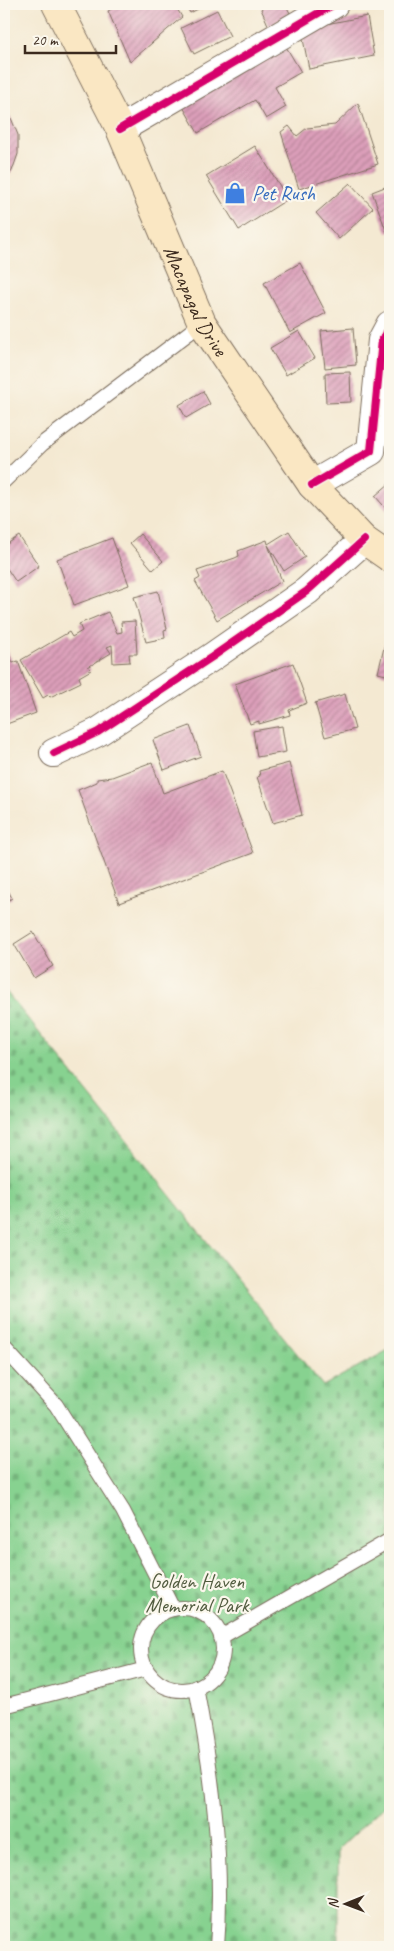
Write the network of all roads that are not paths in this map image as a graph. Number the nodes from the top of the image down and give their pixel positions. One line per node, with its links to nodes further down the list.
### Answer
1 (56, 4): 3 (main road, Macapagal Drive)
2 (334, 4): 3 (street)
3 (120, 129): 4 (main road, Macapagal Drive)
4 (202, 323): 7 (lane); 8 (main road, Macapagal Drive)
5 (390, 326): 6 (street)
6 (380, 448): 8 (street)
7 (4, 481)
8 (312, 485): 9 (main road, Macapagal Drive)
9 (364, 540): 10 (main road, Macapagal Drive); 11 (street)
10 (390, 558)
11 (54, 753)
12 (4, 1348): 14 (lane)
13 (390, 1540): 15 (lane)
14 (173, 1609): 15 (lane); 16 (lane)
15 (221, 1637): 17 (lane)
16 (146, 1669): 17 (lane); 18 (lane)
17 (196, 1687): 19 (lane)
18 (4, 1706)
19 (217, 1947)

